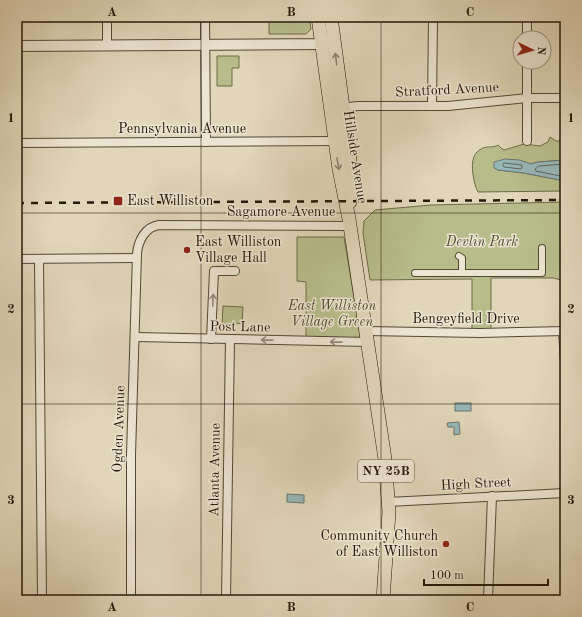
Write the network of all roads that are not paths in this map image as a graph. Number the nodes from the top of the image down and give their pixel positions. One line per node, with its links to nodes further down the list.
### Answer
1 (107, 17): 11 (street)
2 (205, 17): 9 (street)
3 (318, 17): 8 (main road, Hillside Avenue / NY 25B)
4 (331, 17): 8 (main road, Hillside Avenue / NY 25B)
5 (432, 17): 15 (street)
6 (527, 17): 7 (street)
7 (527, 30)
8 (328, 42): 9 (street); 16 (main road, Hillside Avenue / NY 25B)
9 (206, 45): 11 (street); 19 (street)
10 (17, 46): 11 (street)
11 (107, 46)
12 (527, 70): 13 (street)
13 (527, 98): 14 (street, Stratford Avenue); 15 (street, Stratford Avenue); 18 (street)
14 (565, 98)
15 (432, 106): 16 (street, Stratford Avenue)
16 (337, 109): 17 (main road, Hillside Avenue / NY 25B)
17 (341, 140): 19 (street, Pennsylvania Avenue); 21 (main road, Hillside Avenue / NY 25B)
18 (527, 140)
19 (206, 142): 20 (street, Pennsylvania Avenue)
20 (17, 143)
21 (350, 222): 24 (street, Sagamore Avenue); 31 (main road, NY 25B)
22 (542, 248): 29 (street)
23 (459, 256): 29 (street)
24 (136, 258): 26 (street); 32 (street, Ogden Avenue)
25 (17, 259): 26 (street)
26 (39, 259): 39 (street)
27 (235, 271): 33 (street, one-way to 27)
28 (415, 273): 29 (street)
29 (462, 273)
30 (564, 331): 31 (street, Bengeyfield Drive); 35 (street)
31 (367, 336): 34 (street, Post Lane, one-way to 34); 38 (main road, NY 25B)
32 (135, 337): 33 (street, Post Lane); 40 (street, Ogden Avenue)
33 (211, 339): 34 (street, Post Lane)
34 (230, 340): 41 (street, Atlanta Avenue)
35 (565, 362)
36 (565, 492): 37 (street, High Street)
37 (492, 496): 38 (street, High Street); 43 (street)
38 (388, 502): 42 (main road, NY 25B)
39 (42, 600)
40 (131, 600)
41 (226, 600)
42 (383, 600)
43 (488, 600)

